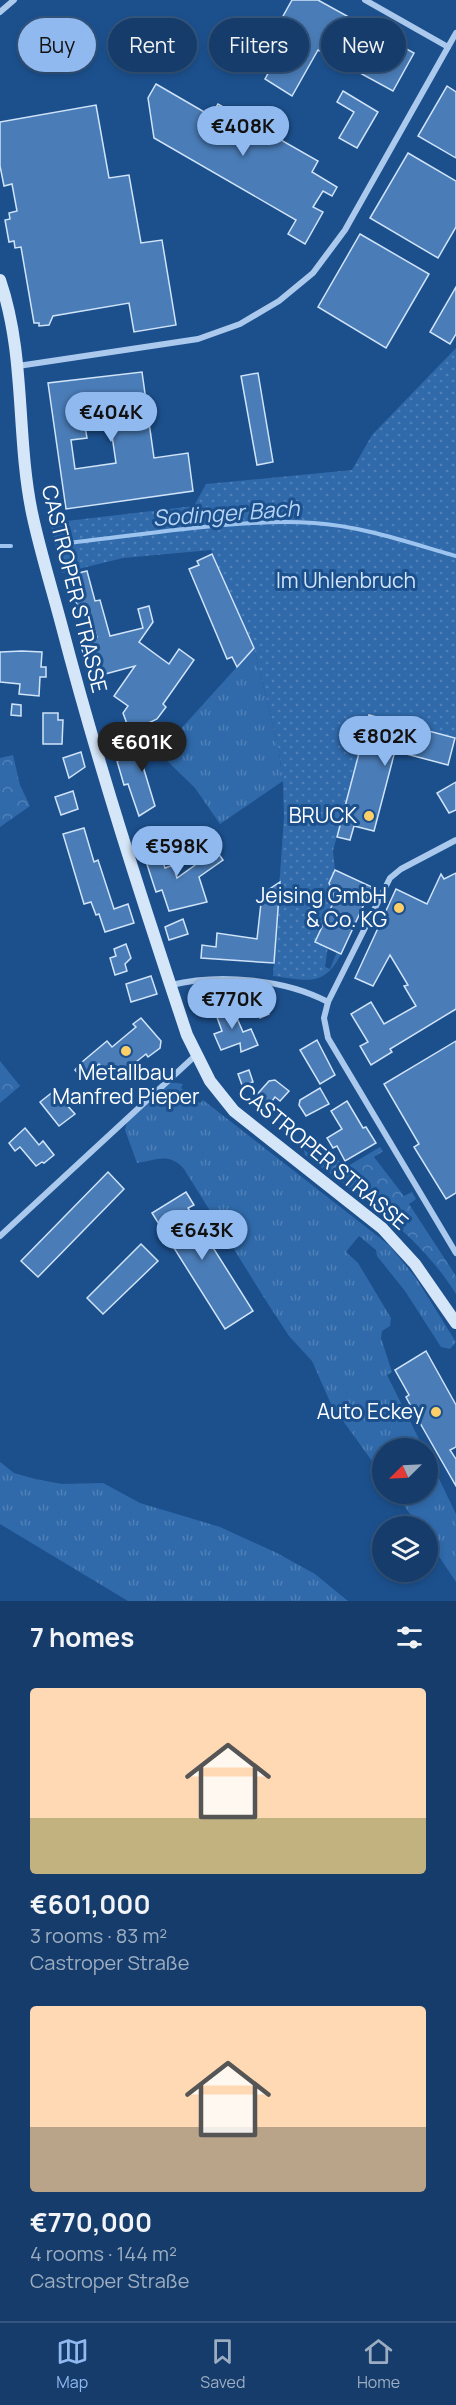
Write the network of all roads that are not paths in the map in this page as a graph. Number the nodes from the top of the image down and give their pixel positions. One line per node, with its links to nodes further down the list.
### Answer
1 (14, 0): 3 (street)
2 (364, 0): 5 (street)
3 (0, 12)
4 (456, 33): 5 (street)
5 (448, 47): 7 (street)
6 (0, 280): 7 (main road, CASTROPER STRASSE)
7 (18, 366): 9 (main road, CASTROPER STRASSE)
8 (456, 840): 10 (street)
9 (170, 986): 10 (street); 11 (main road, CASTROPER STRASSE)
10 (328, 1002): 13 (street)
11 (196, 1055): 12 (street); 14 (main road, CASTROPER STRASSE)
12 (0, 1236)
13 (456, 1253)
14 (456, 1323)

